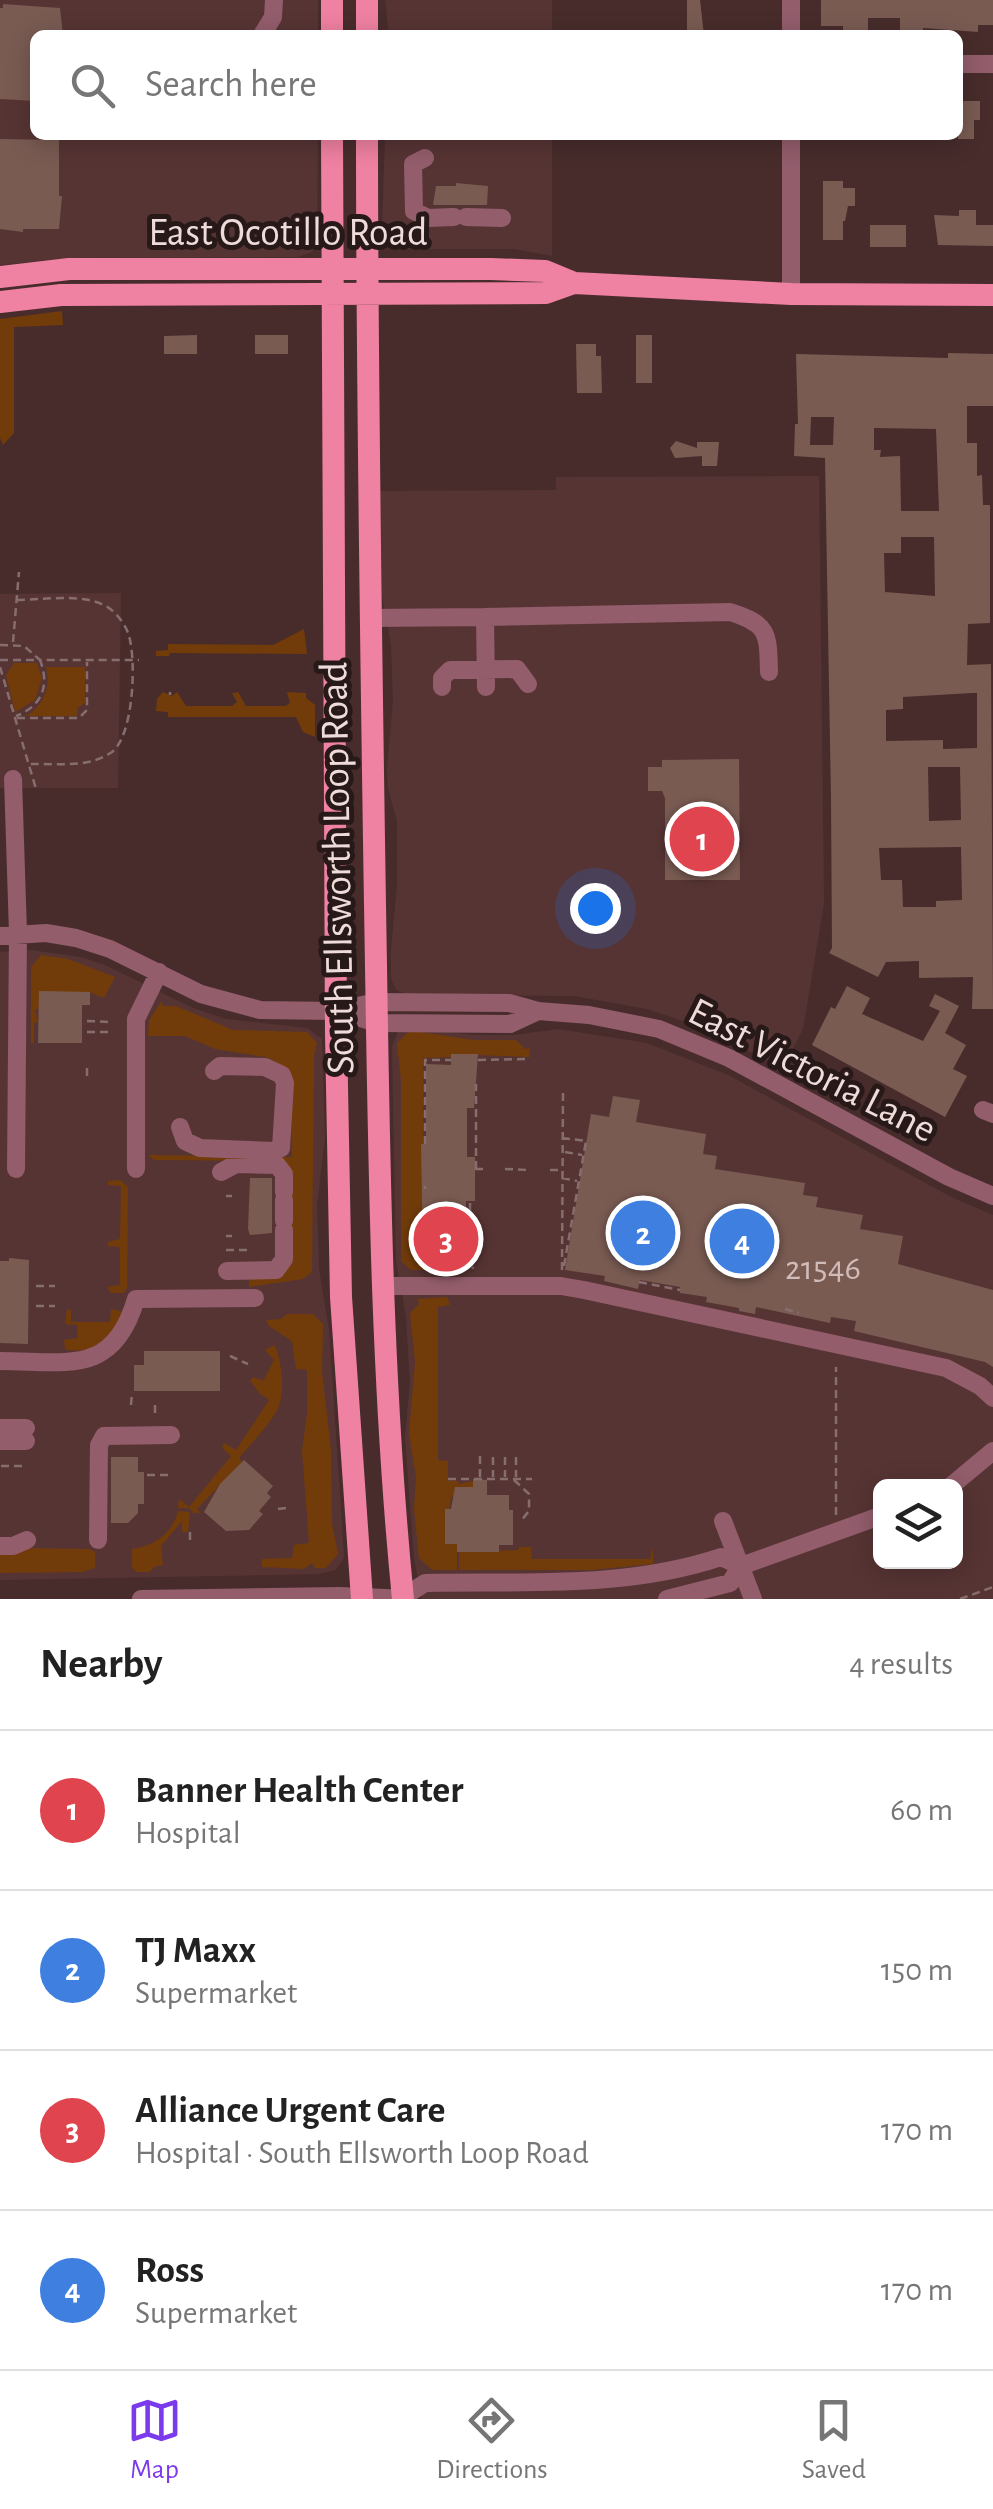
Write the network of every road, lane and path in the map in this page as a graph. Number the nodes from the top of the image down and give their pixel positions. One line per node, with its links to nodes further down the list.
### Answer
1 (274, 0): 5 (street)
2 (332, 0): 6 (main road)
3 (367, 0): 7 (main road)
4 (791, 0): 8 (street)
5 (265, 30)
6 (332, 30)
7 (367, 30)
8 (791, 30)
9 (963, 64): 10 (street)
10 (993, 64)
11 (332, 140): 16 (main road, South Ellsworth Loop Road)
12 (367, 140): 17 (main road, South Ellsworth Loop Road)
13 (791, 140): 21 (street)
14 (425, 158): 15 (street)
15 (502, 218)
16 (332, 270): 17 (main road, East Ocotillo Road); 18 (main road, East Ocotillo Road); 22 (main road, South Ellsworth Loop Road)
17 (366, 270): 19 (main road, East Ocotillo Road); 20 (main road, South Ellsworth Loop Road)
18 (0, 278)
19 (574, 283): 20 (main road, East Ocotillo Road); 21 (main road, East Ocotillo Road)
20 (367, 294): 22 (main road, East Ocotillo Road); 27 (main road, South Ellsworth Loop Road)
21 (791, 294): 23 (main road, East Ocotillo Road)
22 (333, 295): 24 (main road, East Ocotillo Road); 47 (main road, South Ellsworth Loop Road)
23 (993, 295)
24 (0, 302)
25 (19, 572): 26 (path)
26 (17, 600): 29 (path); 34 (path)
27 (369, 618): 28 (street); 48 (main road, South Ellsworth Loop Road)
28 (484, 618): 37 (street); 38 (street)
29 (13, 644): 30 (path); 32 (path)
30 (0, 645)
31 (0, 660): 32 (path)
32 (40, 660): 33 (path); 41 (path)
33 (87, 660): 34 (path); 41 (path)
34 (130, 660): 35 (path); 42 (path)
35 (138, 660)
36 (0, 667): 41 (path)
37 (769, 672)
38 (486, 678): 39 (street); 40 (street)
39 (528, 684)
40 (442, 687)
41 (14, 717): 42 (path)
42 (28, 764): 44 (path)
43 (13, 779): 45 (street)
44 (36, 789)
45 (9, 934): 46 (street, East Victoria Lane); 66 (street)
46 (159, 972): 47 (street, East Victoria Lane); 67 (street)
47 (335, 1011): 48 (street, East Victoria Lane); 145 (main road, South Ellsworth Loop Road)
48 (376, 1012): 78 (street, East Victoria Lane); 97 (main road, South Ellsworth Loop Road)
49 (87, 1021): 50 (path)
50 (110, 1022)
51 (87, 1032): 52 (path)
52 (110, 1032)
53 (530, 1059): 55 (path)
54 (450, 1060): 63 (path)
55 (478, 1060)
56 (87, 1068): 58 (path)
57 (214, 1071): 61 (street)
58 (87, 1076)
59 (476, 1084): 68 (path)
60 (563, 1092): 62 (path)
61 (180, 1127)
62 (562, 1138): 64 (path); 65 (path)
63 (425, 1144)
64 (562, 1152): 65 (path); 72 (path)
65 (583, 1155): 75 (path)
66 (16, 1169)
67 (136, 1169)
68 (488, 1170)
69 (505, 1170): 70 (path)
70 (530, 1170)
71 (550, 1170): 72 (path)
72 (562, 1170): 74 (path)
73 (220, 1172): 91 (street)
74 (562, 1178): 75 (path); 79 (path)
75 (579, 1181): 81 (path)
76 (226, 1196): 77 (path)
77 (232, 1196)
78 (993, 1196)
79 (562, 1199): 81 (path); 82 (path)
80 (470, 1201): 84 (path)
81 (575, 1201): 83 (path)
82 (562, 1218): 83 (path); 83 (path)
83 (572, 1220)
84 (470, 1224)
85 (226, 1236): 86 (path)
86 (232, 1236)
87 (226, 1250): 88 (path)
88 (247, 1250)
89 (450, 1255): 93 (path)
90 (424, 1256): 92 (path)
91 (227, 1271)
92 (424, 1272)
93 (473, 1275)
94 (640, 1282): 98 (path)
95 (36, 1286): 96 (path)
96 (55, 1286)
97 (382, 1286): 109 (street); 146 (main road, South Ellsworth Loop Road)
98 (680, 1290)
99 (255, 1298): 105 (street)
100 (36, 1306): 101 (path)
101 (55, 1306)
102 (784, 1308): 103 (path)
103 (798, 1313)
104 (230, 1356): 106 (path)
105 (0, 1361)
106 (248, 1364)
107 (836, 1366): 137 (path)
108 (132, 1392): 110 (path)
109 (993, 1398)
110 (131, 1405)
111 (155, 1405): 112 (path)
112 (155, 1414)
113 (0, 1428): 115 (street)
114 (171, 1434): 140 (street)
115 (0, 1441)
116 (993, 1451): 131 (street)
117 (480, 1456): 126 (path)
118 (493, 1456): 127 (path)
119 (505, 1456): 128 (path)
120 (516, 1456): 129 (path)
121 (1, 1466): 122 (path)
122 (26, 1466)
123 (147, 1474): 124 (path)
124 (171, 1474)
125 (448, 1479): 126 (path)
126 (480, 1479): 127 (path)
127 (493, 1479): 128 (path)
128 (505, 1479): 129 (path)
129 (514, 1479): 130 (path); 136 (path)
130 (532, 1479)
131 (959, 1479)
132 (286, 1508): 133 (path)
133 (278, 1509)
134 (873, 1518): 137 (street)
135 (723, 1521): 143 (street)
136 (520, 1522)
137 (836, 1531): 143 (street)
138 (190, 1532): 141 (path)
139 (26, 1540): 142 (street)
140 (98, 1540)
141 (190, 1540)
142 (0, 1546)
143 (741, 1566): 146 (street); 148 (street); 149 (street)
144 (993, 1587): 150 (path)
145 (362, 1597): 146 (street); 147 (street)
146 (404, 1598)
147 (140, 1599)
148 (667, 1599)
149 (752, 1599)
150 (960, 1599)

